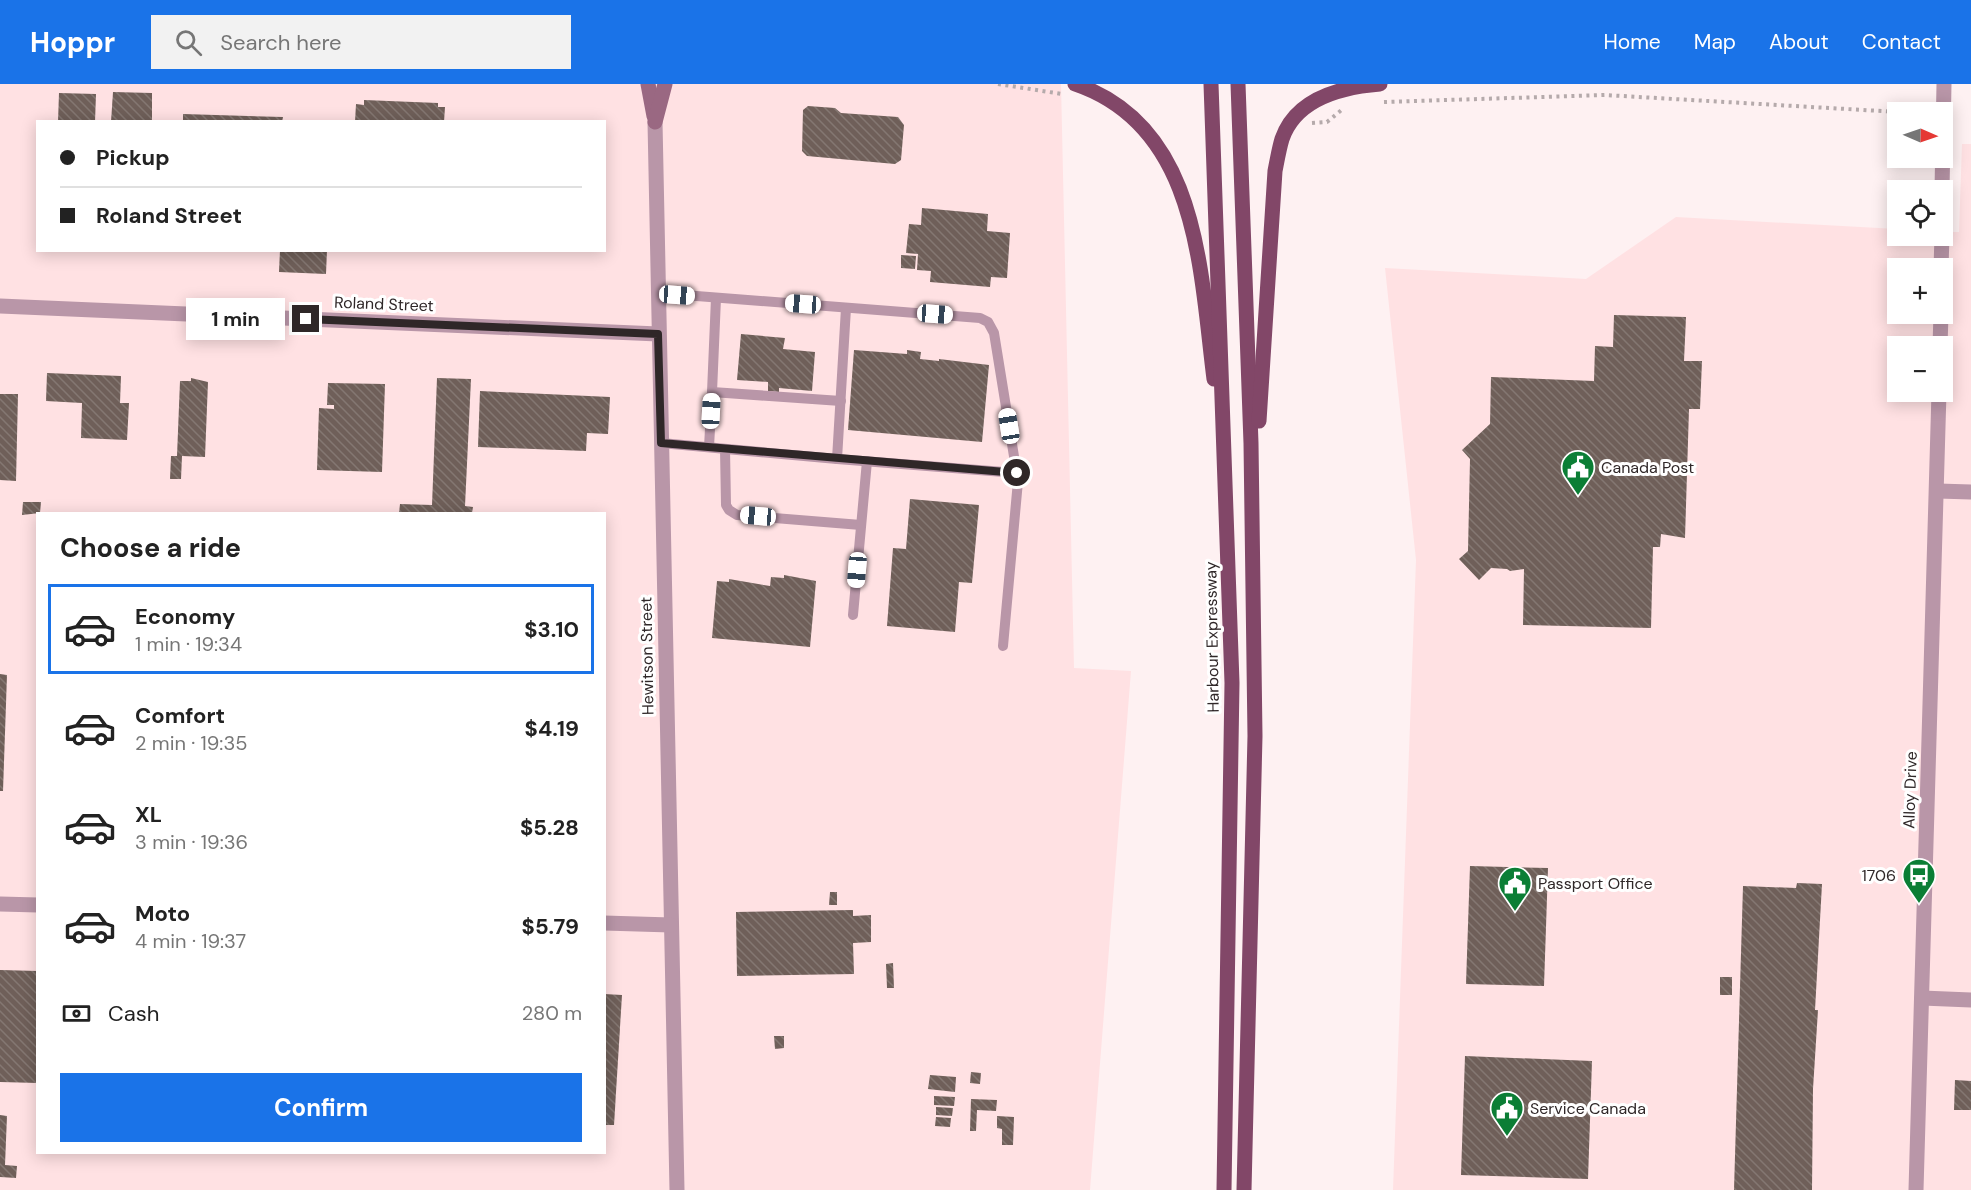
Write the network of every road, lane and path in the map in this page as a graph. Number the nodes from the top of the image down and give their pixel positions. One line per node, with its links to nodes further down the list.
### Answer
1 (648, 84): 12 (main road)
2 (665, 84): 12 (main road)
3 (1075, 84): 27 (main road)
4 (1210, 84): 27 (main road, Harbour Expressway)
5 (1238, 84): 32 (main road)
6 (1380, 84): 32 (main road)
7 (1944, 84): 13 (street)
8 (1376, 102): 10 (path)
9 (1352, 105): 11 (path)
10 (1887, 111)
11 (1309, 121)
12 (656, 122): 14 (street, Hewitson Street)
13 (1942, 180)
14 (658, 293): 15 (lane); 18 (street, Hewitson Street)
15 (716, 298): 17 (lane); 19 (lane)
16 (0, 306): 18 (street, Roland Street)
17 (846, 308): 20 (lane); 28 (lane)
18 (658, 334): 22 (street, Hewitson Street)
19 (712, 392): 20 (lane); 23 (lane)
20 (840, 401): 25 (lane)
21 (1939, 402): 29 (street, Alloy Drive)
22 (661, 443): 23 (lane); 38 (street, Hewitson Street)
23 (709, 447): 24 (lane)
24 (725, 449): 25 (lane); 31 (lane)
25 (837, 459): 26 (lane)
26 (867, 461): 28 (lane); 31 (lane)
27 (1226, 471): 42 (main road, Harbour Expressway)
28 (1017, 473): 34 (lane)
29 (1938, 490): 30 (street); 39 (street, Alloy Drive)
30 (1971, 492)
31 (861, 525): 33 (lane)
32 (1252, 528): 43 (main road)
33 (853, 615)
34 (1003, 646)
35 (0, 904): 36 (street)
36 (36, 905)
37 (606, 923): 38 (street)
38 (671, 925): 41 (street, Hewitson Street)
39 (1922, 998): 40 (street); 44 (street, Alloy Drive)
40 (1971, 1000)
41 (676, 1190)
42 (1224, 1190)
43 (1244, 1190)
44 (1916, 1190)

